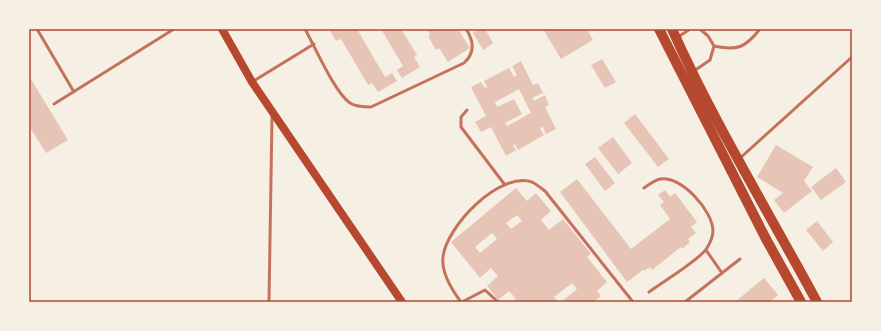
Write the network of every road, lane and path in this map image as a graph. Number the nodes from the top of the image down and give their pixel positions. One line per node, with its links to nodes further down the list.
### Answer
1 (37, 29): 16 (lane)
2 (174, 29): 16 (lane)
3 (222, 29): 15 (main road)
4 (305, 29): 11 (lane)
5 (466, 29): 11 (lane)
6 (659, 29): 21 (main road)
7 (690, 29): 10 (lane)
8 (700, 29): 12 (lane)
9 (760, 29): 12 (lane)
10 (674, 33): 14 (main road)
11 (314, 44): 15 (lane)
12 (714, 46): 14 (lane)
13 (852, 58): 20 (lane)
14 (693, 72): 20 (main road)
15 (252, 82): 19 (main road)
16 (74, 92): 17 (lane)
17 (54, 104)
18 (468, 110): 22 (lane)
19 (272, 111): 28 (lane); 29 (main road)
20 (737, 160): 21 (lane); 35 (main road)
21 (727, 167): 34 (main road)
22 (505, 185): 30 (lane); 32 (lane)
23 (644, 188): 24 (lane)
24 (706, 250): 26 (lane); 27 (lane)
25 (740, 259): 26 (lane)
26 (722, 273): 33 (lane)
27 (648, 292)
28 (269, 302)
29 (402, 302)
30 (462, 302): 31 (lane)
31 (498, 302)
32 (633, 302)
33 (685, 302)
34 (801, 302)
35 (817, 302)

